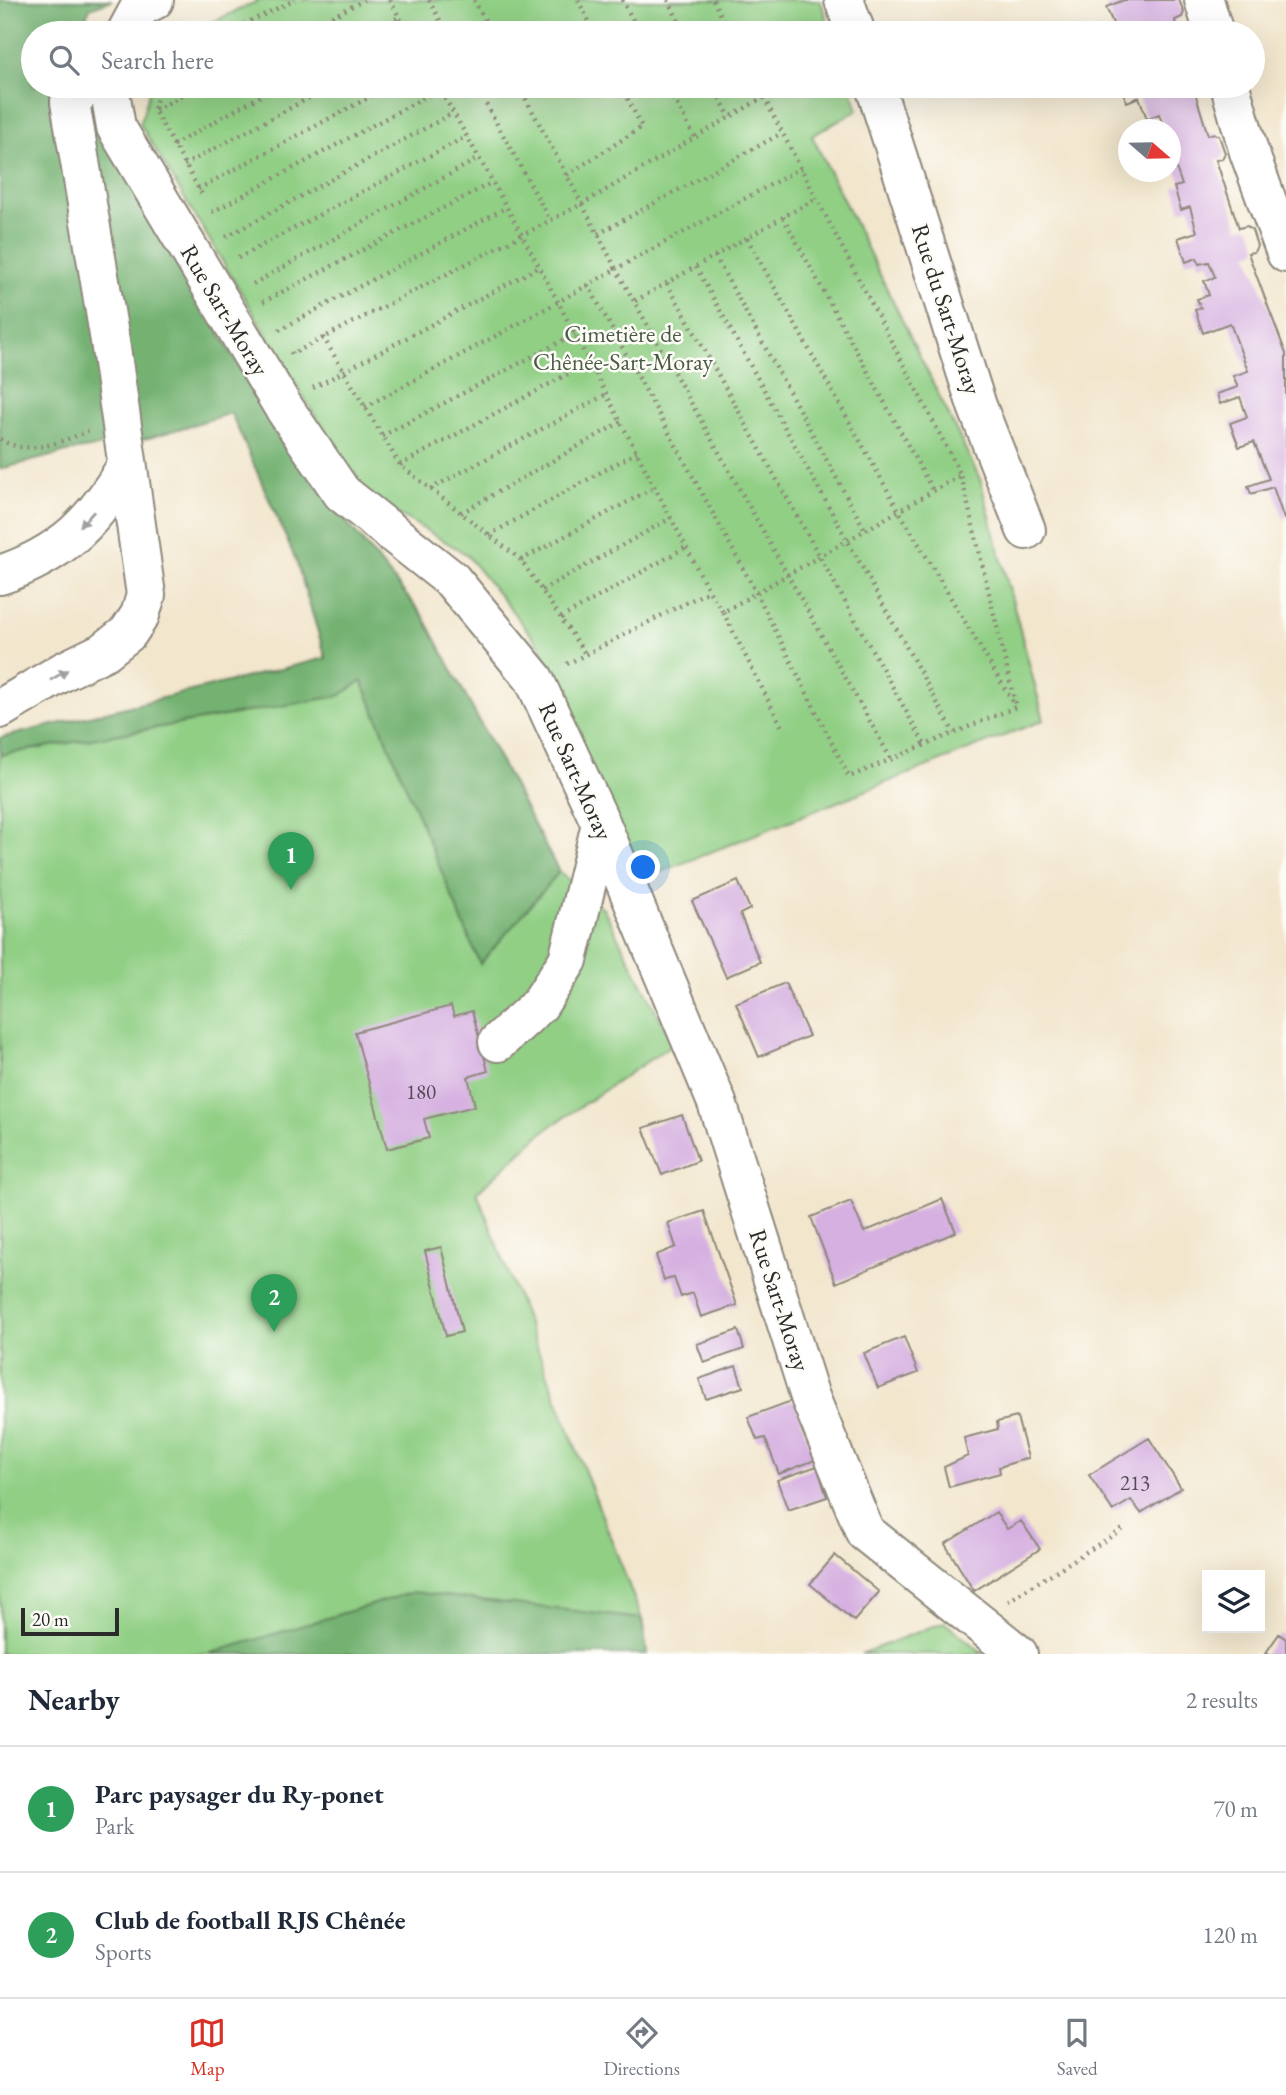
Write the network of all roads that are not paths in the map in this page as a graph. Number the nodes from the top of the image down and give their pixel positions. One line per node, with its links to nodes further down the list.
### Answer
1 (154, 0): 4 (street)
2 (844, 0): 5 (street)
3 (1204, 0): 6 (street)
4 (132, 21)
5 (852, 21)
6 (1210, 21)
7 (74, 98): 12 (street)
8 (111, 98): 16 (street, Rue Sart-Moray)
9 (879, 98): 13 (street, Rue du Sart-Moray)
10 (1233, 98): 11 (street)
11 (1286, 253)
12 (127, 464): 14 (street, one-way to 14); 15 (street, one-way to 12)
13 (1026, 530)
14 (0, 575)
15 (0, 709)
16 (601, 824): 17 (street); 18 (street, Rue Sart-Moray)
17 (498, 1042)
18 (1018, 1654)

